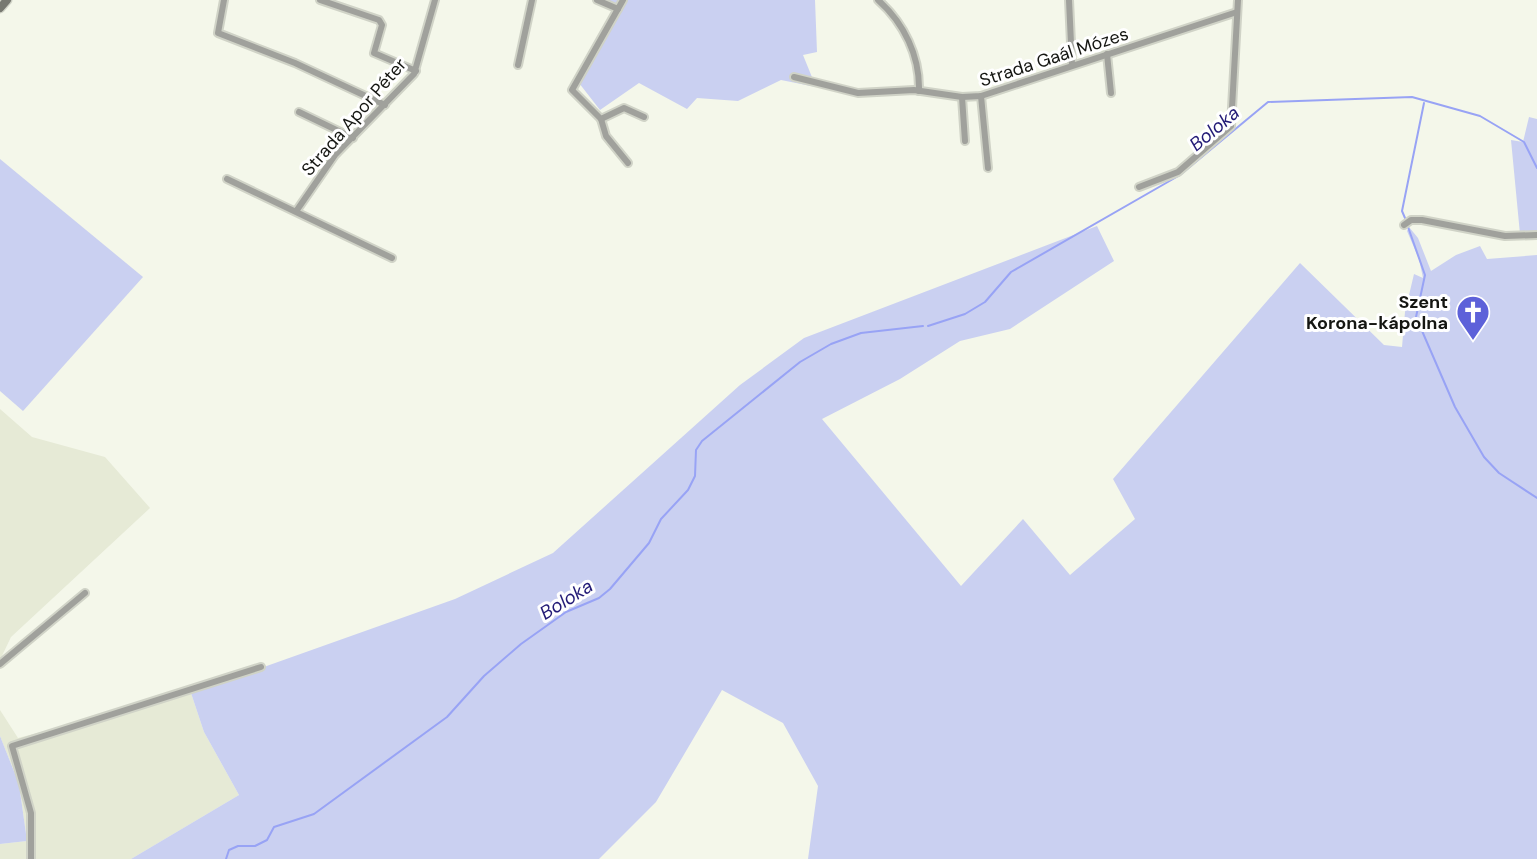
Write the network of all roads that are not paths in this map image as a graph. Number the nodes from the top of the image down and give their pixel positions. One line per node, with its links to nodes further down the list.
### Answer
1 (7, 0): 11 (street)
2 (224, 0): 23 (street)
3 (320, 0): 17 (street)
4 (435, 0): 17 (street, Strada Apor Péter)
5 (532, 0): 15 (street)
6 (597, 0): 12 (street)
7 (623, 0): 12 (street)
8 (878, 0): 19 (street)
9 (1069, 0): 16 (street)
10 (1238, 0): 13 (street)
11 (0, 8)
12 (618, 9): 26 (street)
13 (1237, 12): 14 (street, Strada Gaál Mózes); 32 (street)
14 (1107, 54): 16 (street, Strada Gaál Mózes); 20 (street)
15 (518, 65)
16 (1072, 65): 21 (street, Strada Gaál Mózes)
17 (416, 71): 23 (street, Strada Apor Péter)
18 (794, 77): 19 (street, Strada Gaál Mózes)
19 (919, 91): 22 (street, Strada Gaál Mózes)
20 (1111, 93)
21 (981, 96): 22 (street, Strada Gaál Mózes); 30 (street)
22 (962, 97): 28 (street)
23 (385, 105): 27 (street, Strada Apor Péter)
24 (299, 112): 27 (street)
25 (644, 117): 26 (street)
26 (601, 119): 29 (street)
27 (353, 138): 33 (street, Strada Apor Péter)
28 (965, 141)
29 (628, 163)
30 (988, 168)
31 (227, 179): 33 (street)
32 (1139, 187)
33 (297, 210): 36 (street)
34 (1404, 225): 35 (street)
35 (1537, 235)
36 (392, 258)
37 (85, 593): 38 (street)
38 (0, 664)
39 (261, 667): 40 (street)
40 (31, 859)

